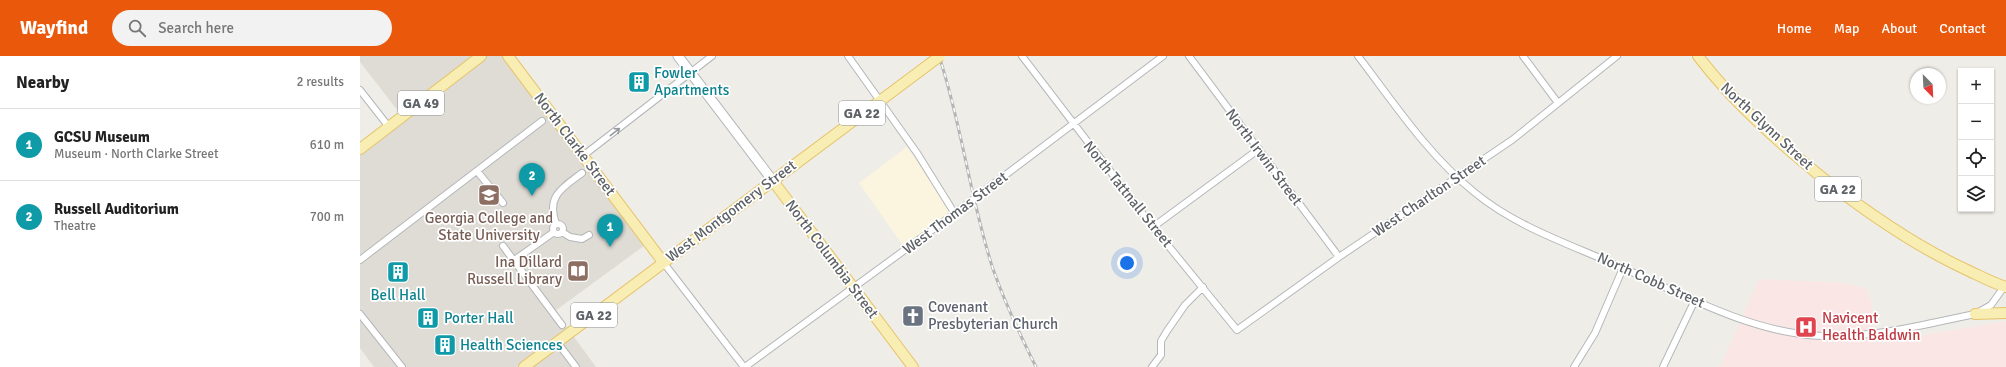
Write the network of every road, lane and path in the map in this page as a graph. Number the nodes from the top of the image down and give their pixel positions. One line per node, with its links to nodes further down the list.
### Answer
1 (481, 56): 20 (main road, GA 49)
2 (508, 56): 23 (main road, North Clarke Street)
3 (678, 56): 14 (street, North Columbia Street)
4 (712, 56): 14 (street)
5 (848, 56): 16 (street)
6 (940, 56): 16 (main road, West Montgomery Street / GA 22, bridge)
7 (1022, 56): 19 (street, North Tattnall Street)
8 (1163, 56): 19 (street, West Thomas Street)
9 (1189, 56): 22 (street, North Irwin Street)
10 (1358, 56): 26 (street, North Cobb Street)
11 (1523, 56): 17 (street)
12 (1617, 56): 17 (street, West Charlton Street)
13 (1698, 56): 43 (main road, North Glynn Street / GA 22)
14 (691, 72): 23 (street, one-way to 14); 27 (street, North Columbia Street)
15 (360, 90): 20 (street)
16 (879, 100): 27 (main road, West Montgomery Street / GA 22); 29 (street)
17 (1558, 103): 26 (street, West Charlton Street)
18 (542, 121): 24 (street)
19 (1073, 124): 29 (street, West Thomas Street, bridge); 31 (street, North Tattnall Street)
20 (389, 127): 21 (main road, GA 49)
21 (360, 149)
22 (1259, 149): 31 (street); 36 (street, North Irwin Street)
23 (584, 155): 39 (main road, North Clarke Street)
24 (477, 171): 28 (street); 37 (street)
25 (582, 173): 30 (street)
26 (1457, 178): 36 (street, West Charlton Street); 40 (street, North Cobb Street)
27 (772, 181): 39 (main road, West Montgomery Street); 42 (main road, North Columbia Street)
28 (503, 203)
29 (955, 214): 42 (street, West Thomas Street)
30 (556, 224): 32 (street); 33 (street)
31 (1153, 227): 41 (street, North Tattnall Street)
32 (554, 232): 33 (street); 38 (street)
33 (562, 232): 34 (street)
34 (589, 235)
35 (503, 246): 38 (street)
36 (1339, 257): 49 (street, West Charlton Street)
37 (360, 260)
38 (513, 261): 48 (street)
39 (663, 262): 50 (main road, West Montgomery Street / GA 22); 54 (street, North Clarke Street)
40 (1624, 268): 44 (street, North Cobb Street); 57 (street)
41 (1203, 287): 49 (street, North Tattnall Street); 56 (street)
42 (854, 288): 54 (street, West Thomas Street); 55 (main road, North Columbia Street)
43 (2006, 288): 46 (street, North Cobb Street)
44 (1695, 300): 46 (street, North Cobb Street); 58 (street)
45 (2006, 313): 46 (main road)
46 (1975, 314)
47 (361, 318): 51 (street)
48 (562, 325)
49 (1237, 330)
50 (557, 342): 52 (main road, West Montgomery Street / GA 22); 53 (street)
51 (402, 367)
52 (524, 367)
53 (576, 367)
54 (744, 367)
55 (913, 367)
56 (1152, 367)
57 (1574, 367)
58 (1663, 367)

